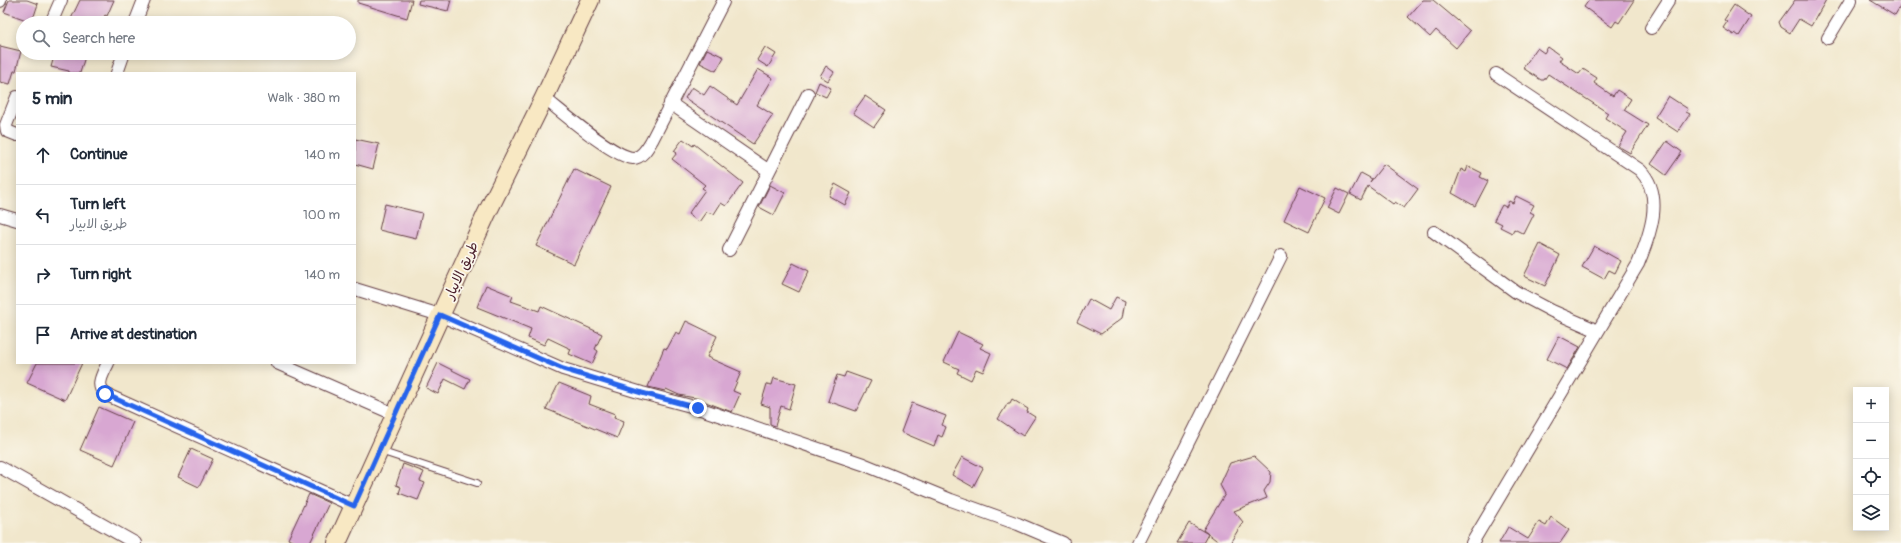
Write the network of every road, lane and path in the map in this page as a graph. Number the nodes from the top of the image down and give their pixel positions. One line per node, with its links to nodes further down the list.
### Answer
1 (61, 0): 7 (street)
2 (144, 0): 8 (street)
3 (590, 0): 15 (main road, طريق الابيار)
4 (1669, 0): 9 (street)
5 (1851, 0): 10 (street)
6 (723, 2): 17 (street)
7 (53, 16)
8 (138, 16)
9 (1651, 28)
10 (1828, 38)
11 (122, 60): 12 (street)
12 (117, 72)
13 (1496, 74): 27 (street)
14 (808, 94): 19 (street)
15 (544, 98): 17 (street); 26 (main road, طريق الابيار)
16 (16, 100): 18 (street)
17 (670, 103): 19 (street)
18 (16, 135)
19 (768, 171): 23 (street)
20 (0, 215): 21 (street)
21 (16, 220)
22 (1434, 232): 27 (street)
23 (729, 250)
24 (1281, 256): 38 (street)
25 (356, 289): 26 (street)
26 (440, 315): 30 (main road, طريق الابيار); 37 (street)
27 (1598, 330): 39 (street)
28 (108, 364): 34 (street)
29 (279, 364): 30 (street)
30 (394, 414): 31 (main road, طريق الابيار)
31 (378, 450): 33 (lane); 34 (main road, طريق الابيار)
32 (0, 467): 35 (street)
33 (477, 483)
34 (354, 506): 36 (main road, طريق الابيار)
35 (135, 543)
36 (337, 543)
37 (1063, 543)
38 (1138, 543)
39 (1472, 543)

